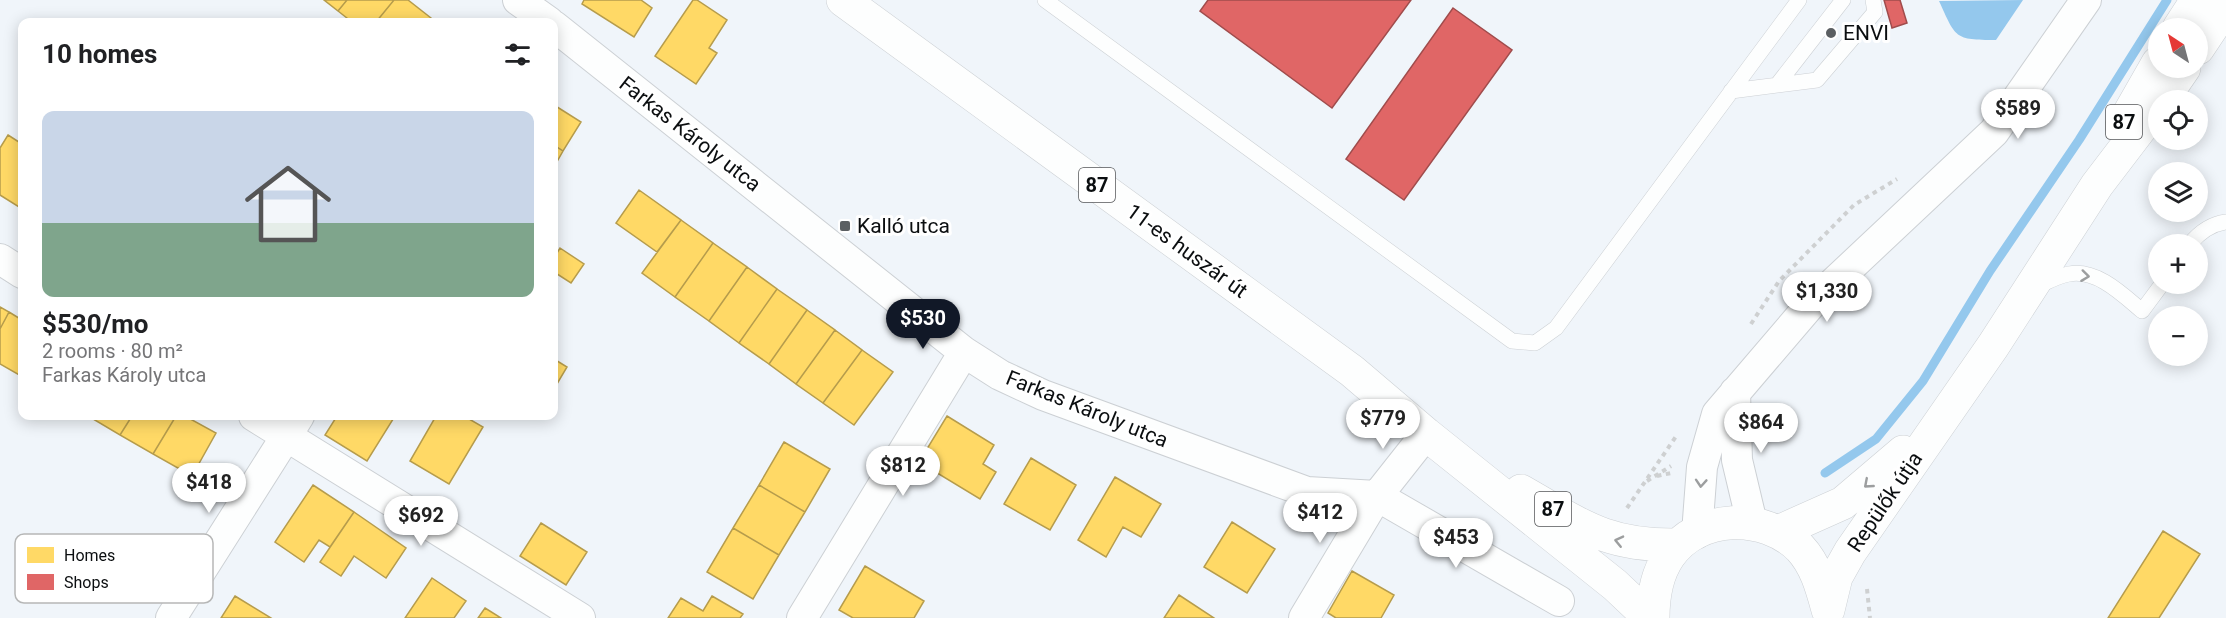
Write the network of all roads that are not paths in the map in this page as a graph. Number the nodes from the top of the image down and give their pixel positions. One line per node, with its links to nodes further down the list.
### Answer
1 (518, 0): 10 (street, Farkas Károly utca)
2 (843, 0): 30 (main road, 11-es huszár út / 87)
3 (1045, 0): 16 (lane)
4 (1799, 0): 16 (lane)
5 (1844, 0): 15 (lane)
6 (1873, 0): 15 (lane)
7 (2086, 0): 26 (street)
8 (2197, 0): 11 (main road)
9 (2226, 6): 13 (main road)
10 (543, 18)
11 (2185, 18)
12 (558, 29): 25 (street, Farkas Károly utca)
13 (2208, 33)
14 (2149, 78): 18 (main road, 87)
15 (1777, 85): 16 (lane)
16 (1731, 92)
17 (2148, 118): 18 (main road, 87)
18 (2097, 185): 23 (main road, Repülők útja / 87)
19 (2226, 222): 20 (lane)
20 (2201, 234)
21 (0, 259): 22 (street)
22 (18, 270)
23 (2029, 289): 24 (lane, one-way to 24); 27 (main road, Repülők útja / 87)
24 (2155, 294)
25 (964, 352): 31 (street, Farkas Károly utca); 40 (street)
26 (1735, 392): 32 (street); 33 (street, one-way to 33)
27 (1956, 400): 32 (main road, Repülők útja / 87, one-way to 32); 37 (main road, Repülők útja / 87)
28 (271, 420): 29 (street)
29 (293, 425): 34 (street); 39 (street)
30 (1433, 439): 31 (street); 33 (main road, 87, one-way to 30); 42 (main road, 87)
31 (1377, 496): 35 (street, Farkas Károly utca); 41 (street)
32 (1765, 527): 33 (main road, 87); 37 (main road, 87)
33 (1687, 539): 42 (main road, 87)
34 (213, 552)
35 (1559, 601)
36 (180, 603): 38 (street)
37 (1829, 614)
38 (171, 618)
39 (580, 618)
40 (802, 618)
41 (1304, 618)
42 (1652, 618)

